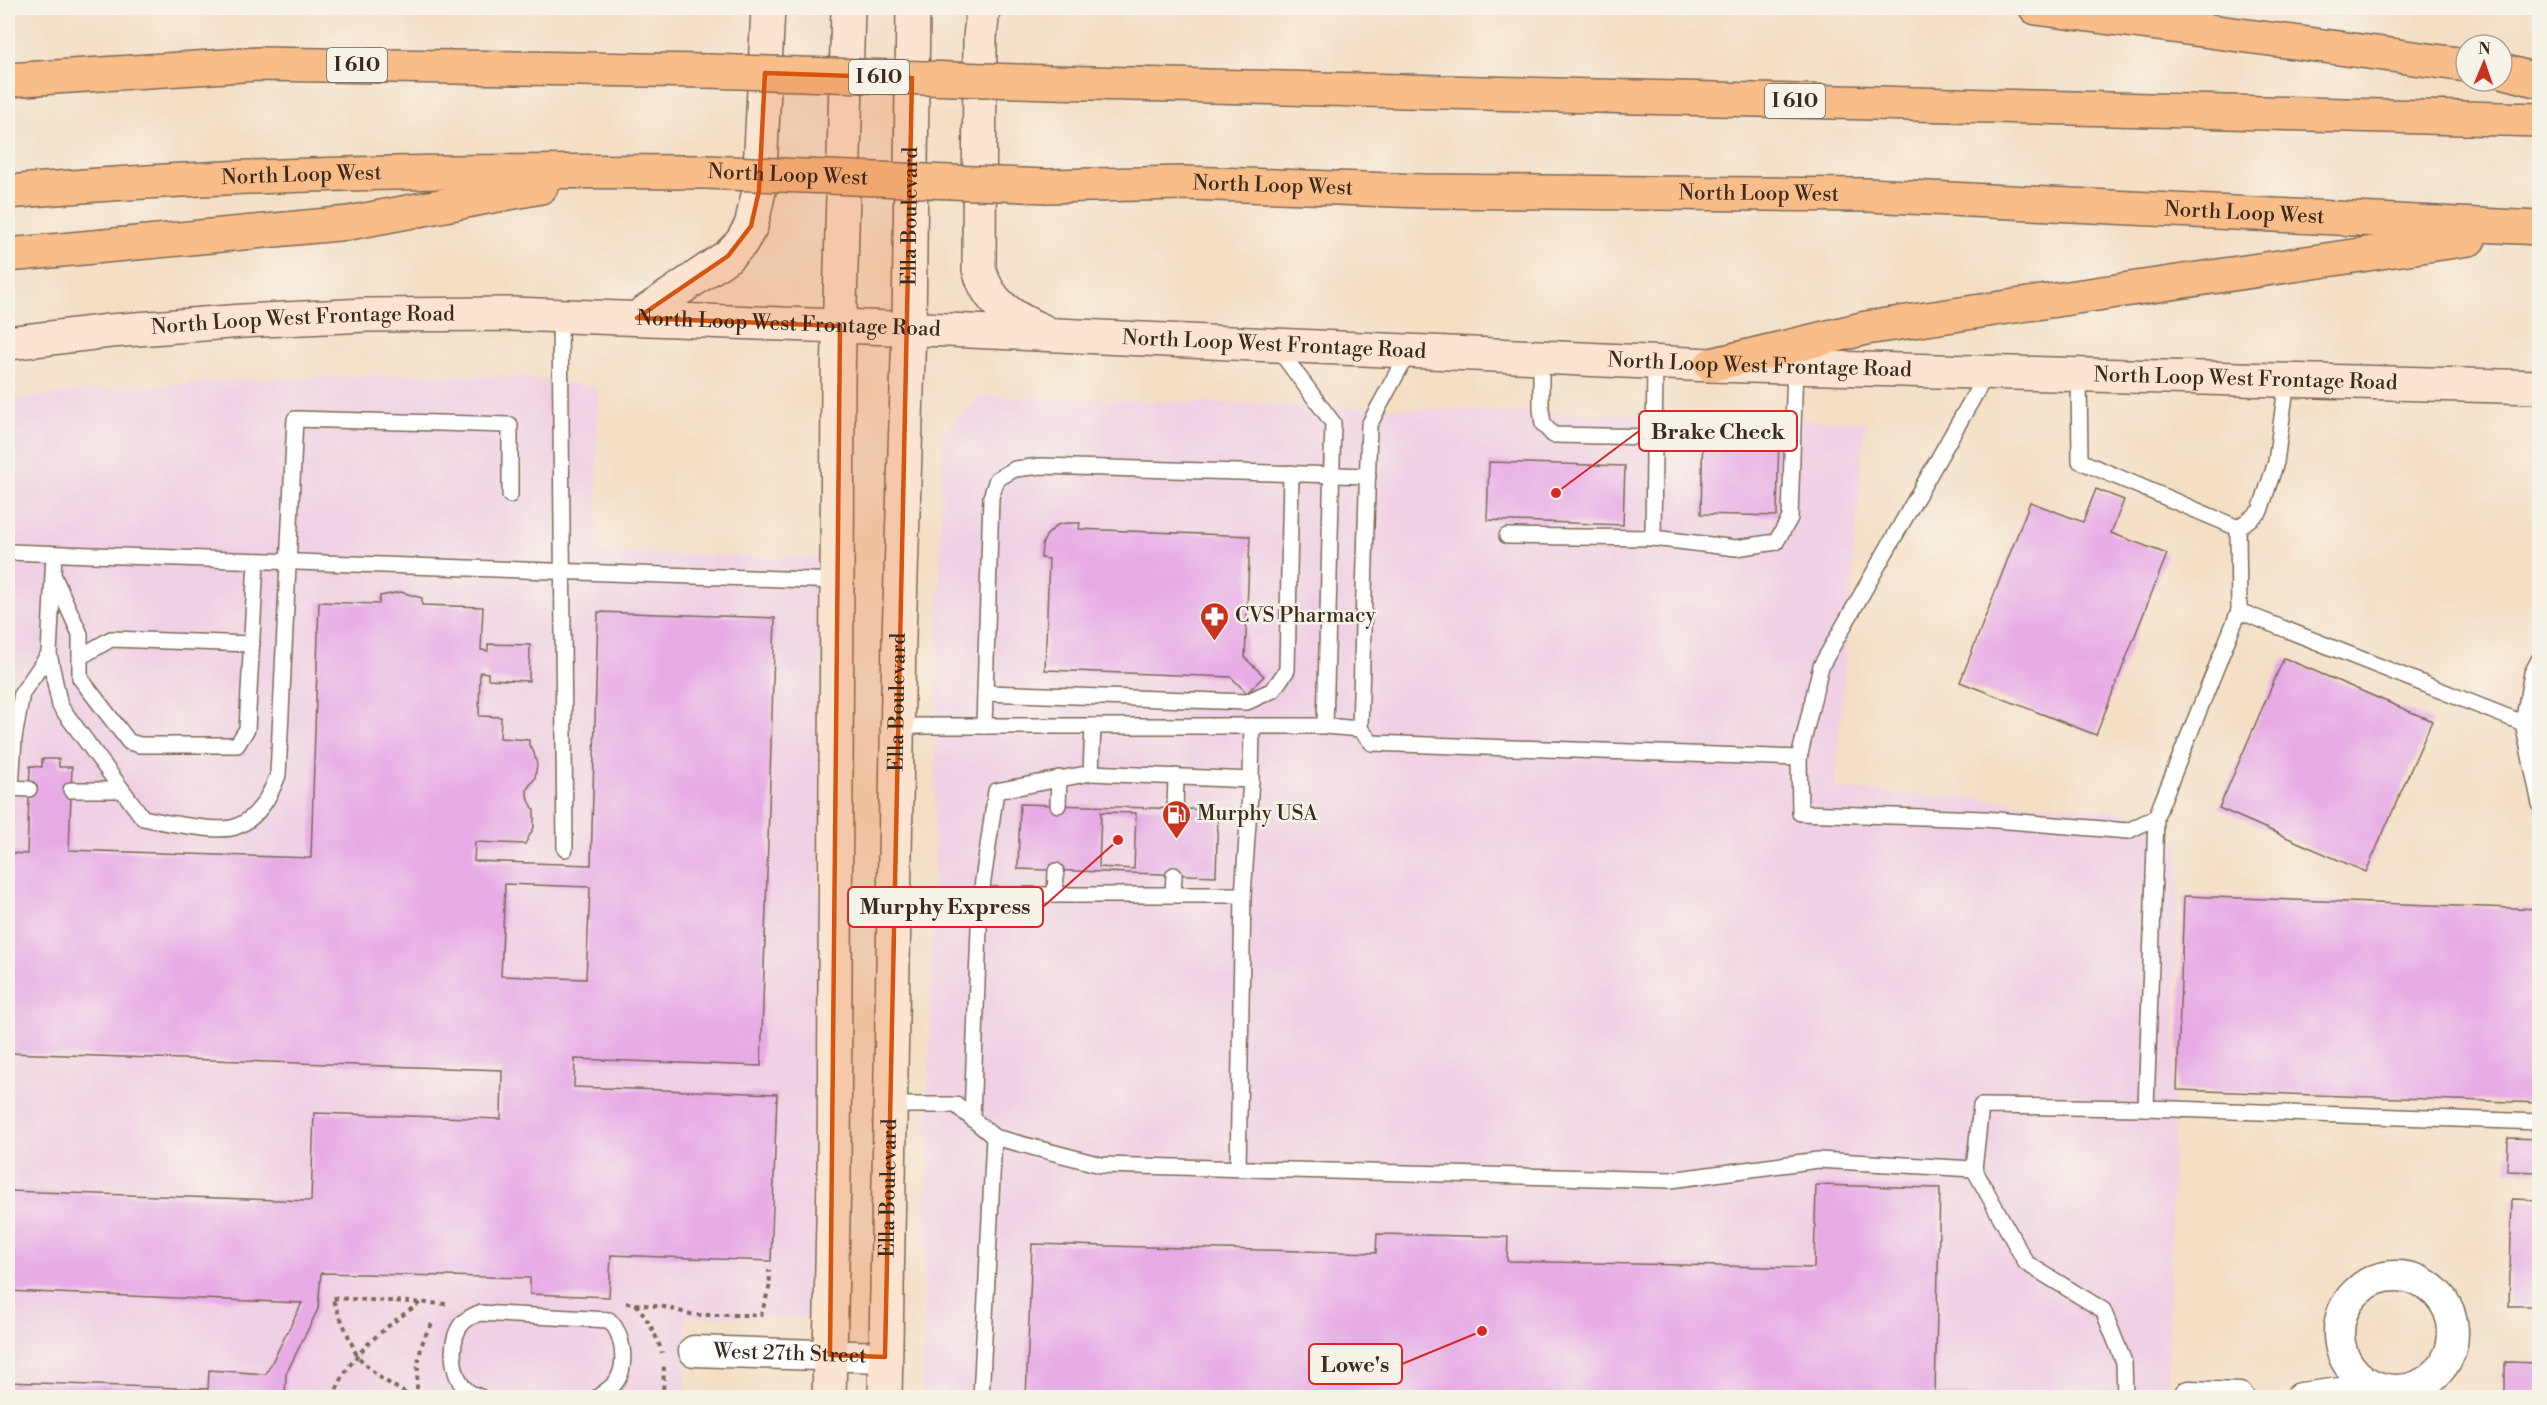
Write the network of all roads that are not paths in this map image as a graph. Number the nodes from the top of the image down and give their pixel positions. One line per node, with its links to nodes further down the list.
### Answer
1 (768, 8): 16 (main road)
2 (849, 8): 17 (main road)
3 (913, 8): 18 (main road, Ella Boulevard)
4 (983, 8): 19 (main road)
5 (2036, 8): 6 (highway)
6 (2454, 63)
7 (2514, 74): 9 (highway)
8 (8, 80): 10 (highway, I 610, bridge)
9 (2540, 81)
10 (2540, 120)
11 (625, 172): 12 (highway, North Loop West); 13 (highway, North Loop West, bridge); 14 (highway)
12 (8, 192)
13 (2540, 228): 25 (highway)
14 (8, 255)
15 (560, 315): 16 (main road, North Loop West Frontage Road); 20 (main road, North Loop West Frontage Road); 43 (lane)
16 (637, 318): 17 (main road, North Loop West Frontage Road)
17 (840, 326): 18 (main road, North Loop West Frontage Road); 45 (main road)
18 (909, 328): 19 (main road, North Loop West Frontage Road); 53 (main road, Ella Boulevard)
19 (1053, 335): 21 (main road, North Loop West Frontage Road)
20 (8, 343)
21 (1275, 345): 22 (main road, North Loop West Frontage Road); 33 (lane)
22 (1409, 351): 23 (main road, North Loop West Frontage Road); 34 (lane)
23 (1541, 357): 24 (main road, North Loop West Frontage Road); 31 (lane)
24 (1655, 363): 25 (main road, North Loop West Frontage Road); 31 (lane)
25 (1711, 365): 26 (main road, North Loop West Frontage Road)
26 (1795, 368): 27 (main road, North Loop West Frontage Road); 38 (lane)
27 (1987, 373): 28 (main road, North Loop West Frontage Road); 59 (lane)
28 (2079, 375): 29 (main road, North Loop West Frontage Road); 36 (lane)
29 (2287, 380): 30 (main road, North Loop West Frontage Road); 36 (lane)
30 (2540, 387)
31 (1654, 437): 38 (lane)
32 (1292, 473): 33 (lane); 51 (lane); 51 (lane)
33 (1332, 474): 34 (lane); 57 (lane)
34 (1368, 476): 58 (lane)
35 (510, 495): 42 (lane)
36 (2238, 528): 46 (lane)
37 (1507, 536): 38 (lane)
38 (1653, 538)
39 (8, 552): 40 (lane)
40 (54, 554): 41 (lane); 44 (lane)
41 (256, 561): 42 (lane); 47 (lane)
42 (288, 562): 43 (lane); 66 (lane)
43 (562, 572): 45 (lane); 71 (lane)
44 (53, 574): 48 (lane); 49 (lane)
45 (838, 581): 86 (main road)
46 (2239, 611): 52 (lane); 70 (lane)
47 (252, 644): 49 (lane); 49 (lane)
48 (49, 654): 64 (lane); 66 (lane)
49 (80, 657)
50 (2540, 658): 52 (lane)
51 (985, 693): 54 (lane)
52 (2523, 723): 67 (lane)
53 (897, 726): 54 (lane); 78 (main road, Ella Boulevard)
54 (984, 726): 55 (lane)
55 (1093, 726): 56 (lane); 60 (lane)
56 (1252, 726): 57 (lane); 63 (lane)
57 (1325, 726): 58 (lane)
58 (1360, 729): 59 (lane)
59 (1799, 758): 70 (lane)
60 (1091, 773): 61 (lane); 62 (lane)
61 (1176, 776): 63 (lane); 69 (lane)
62 (1059, 778): 68 (lane); 74 (lane)
63 (1251, 780): 77 (lane)
64 (29, 789)
65 (71, 790): 66 (lane)
66 (122, 790)
67 (2540, 804)
68 (1058, 805)
69 (1175, 809)
70 (2156, 817): 79 (lane)
71 (565, 849)
72 (1056, 871): 75 (lane)
73 (1174, 875): 76 (lane)
74 (981, 895): 75 (lane); 80 (lane)
75 (1055, 895): 76 (lane)
76 (1173, 895): 77 (lane)
77 (1243, 895): 83 (lane)
78 (890, 1105): 80 (lane); 87 (main road, Ella Boulevard)
79 (2146, 1108): 81 (lane); 84 (lane)
80 (972, 1118): 82 (lane)
81 (2540, 1122)
82 (994, 1137): 83 (lane); 95 (lane)
83 (1238, 1168): 84 (lane)
84 (1974, 1169): 96 (lane)
85 (694, 1351): 86 (street, West 27th Street)
86 (830, 1355): 87 (street, West 27th Street); 93 (main road)
87 (885, 1357): 94 (main road, Ella Boulevard)
88 (2380, 1388): 89 (street); 89 (street); 98 (street)
89 (2428, 1389)
90 (2189, 1396): 97 (street)
91 (482, 1398): 92 (lane)
92 (597, 1398)
93 (829, 1398)
94 (885, 1398)
95 (981, 1398)
96 (2125, 1398)
97 (2239, 1398)
98 (2301, 1398)

